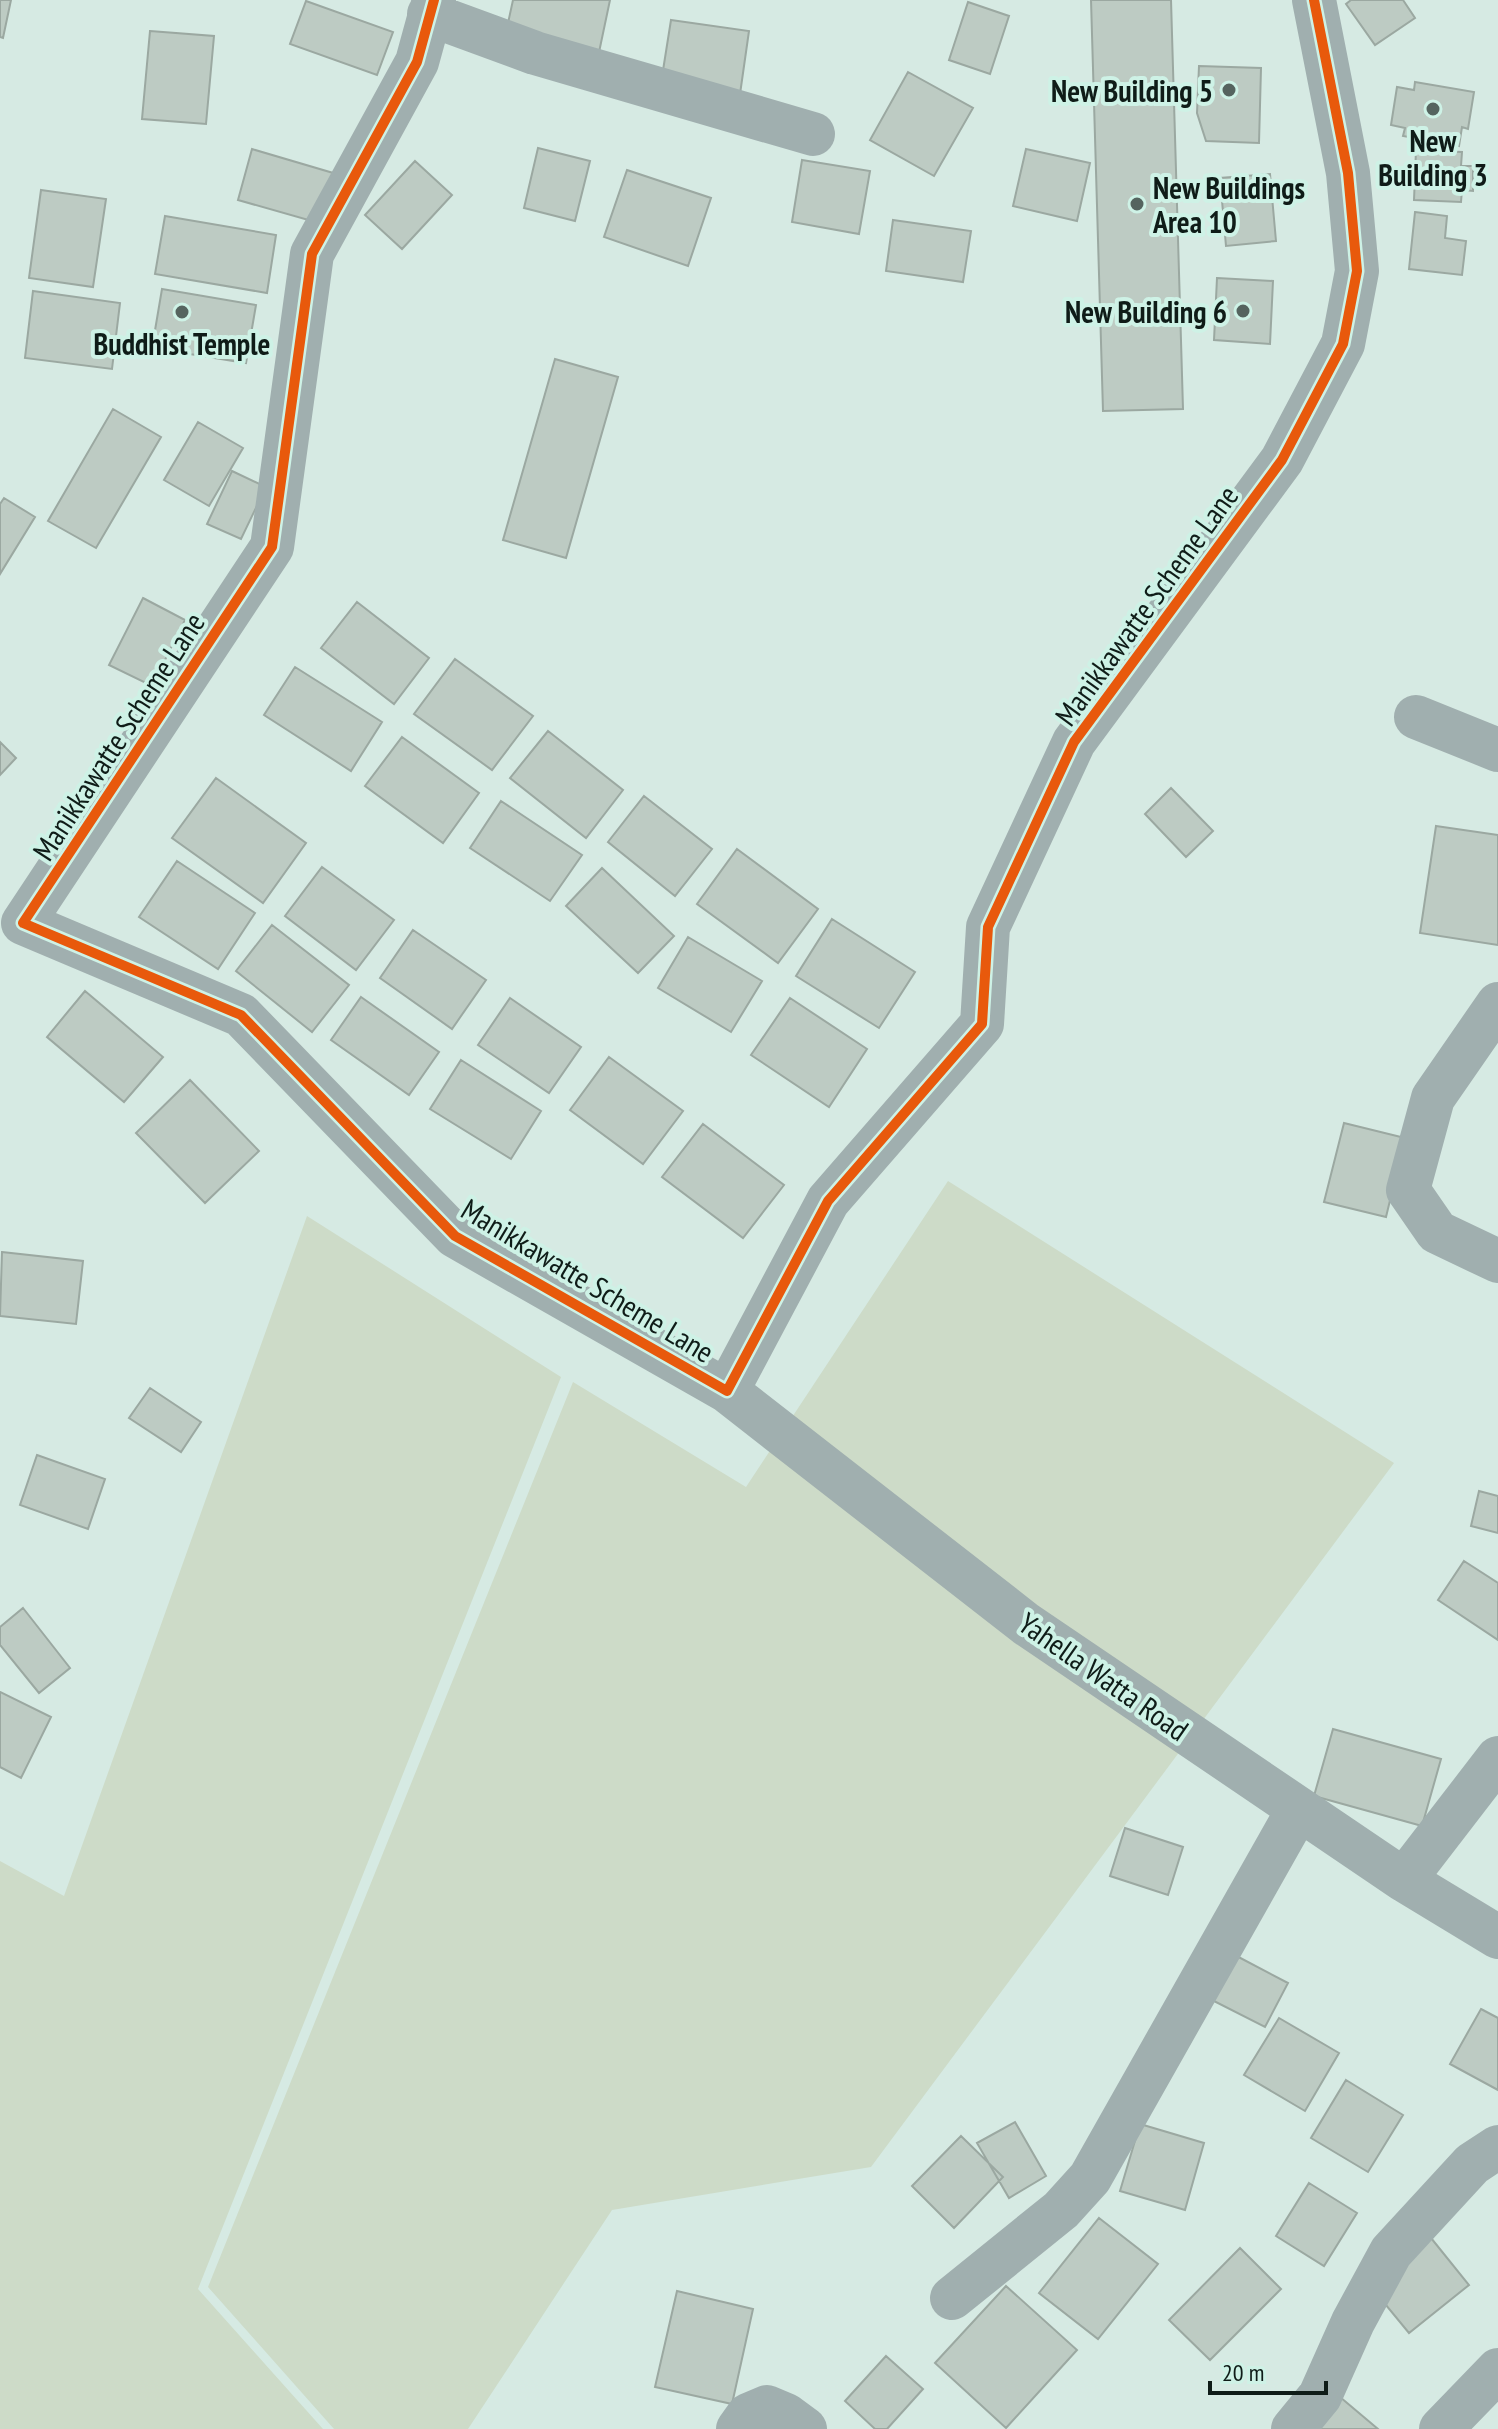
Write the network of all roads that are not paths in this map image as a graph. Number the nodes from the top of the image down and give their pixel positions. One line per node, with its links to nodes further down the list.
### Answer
1 (1314, 0): 8 (street, Manikkawatte Scheme Lane)
2 (431, 7): 3 (street); 8 (street, Manikkawatte Scheme Lane)
3 (813, 134)
4 (1416, 717): 5 (street)
5 (1498, 750)
6 (1498, 1004): 7 (street)
7 (1498, 1261)
8 (727, 1391): 10 (street, Yahella Watta Road)
9 (1498, 1758): 11 (street)
10 (1298, 1810): 11 (street, Yahella Watta Road); 14 (street)
11 (1404, 1880): 12 (street, Yahella Watta Road)
12 (1498, 1937)
13 (1498, 2147): 18 (street)
14 (952, 2298)
15 (1498, 2370): 19 (street)
16 (738, 2429): 17 (street)
17 (805, 2429)
18 (1293, 2429)
19 (1441, 2429)

